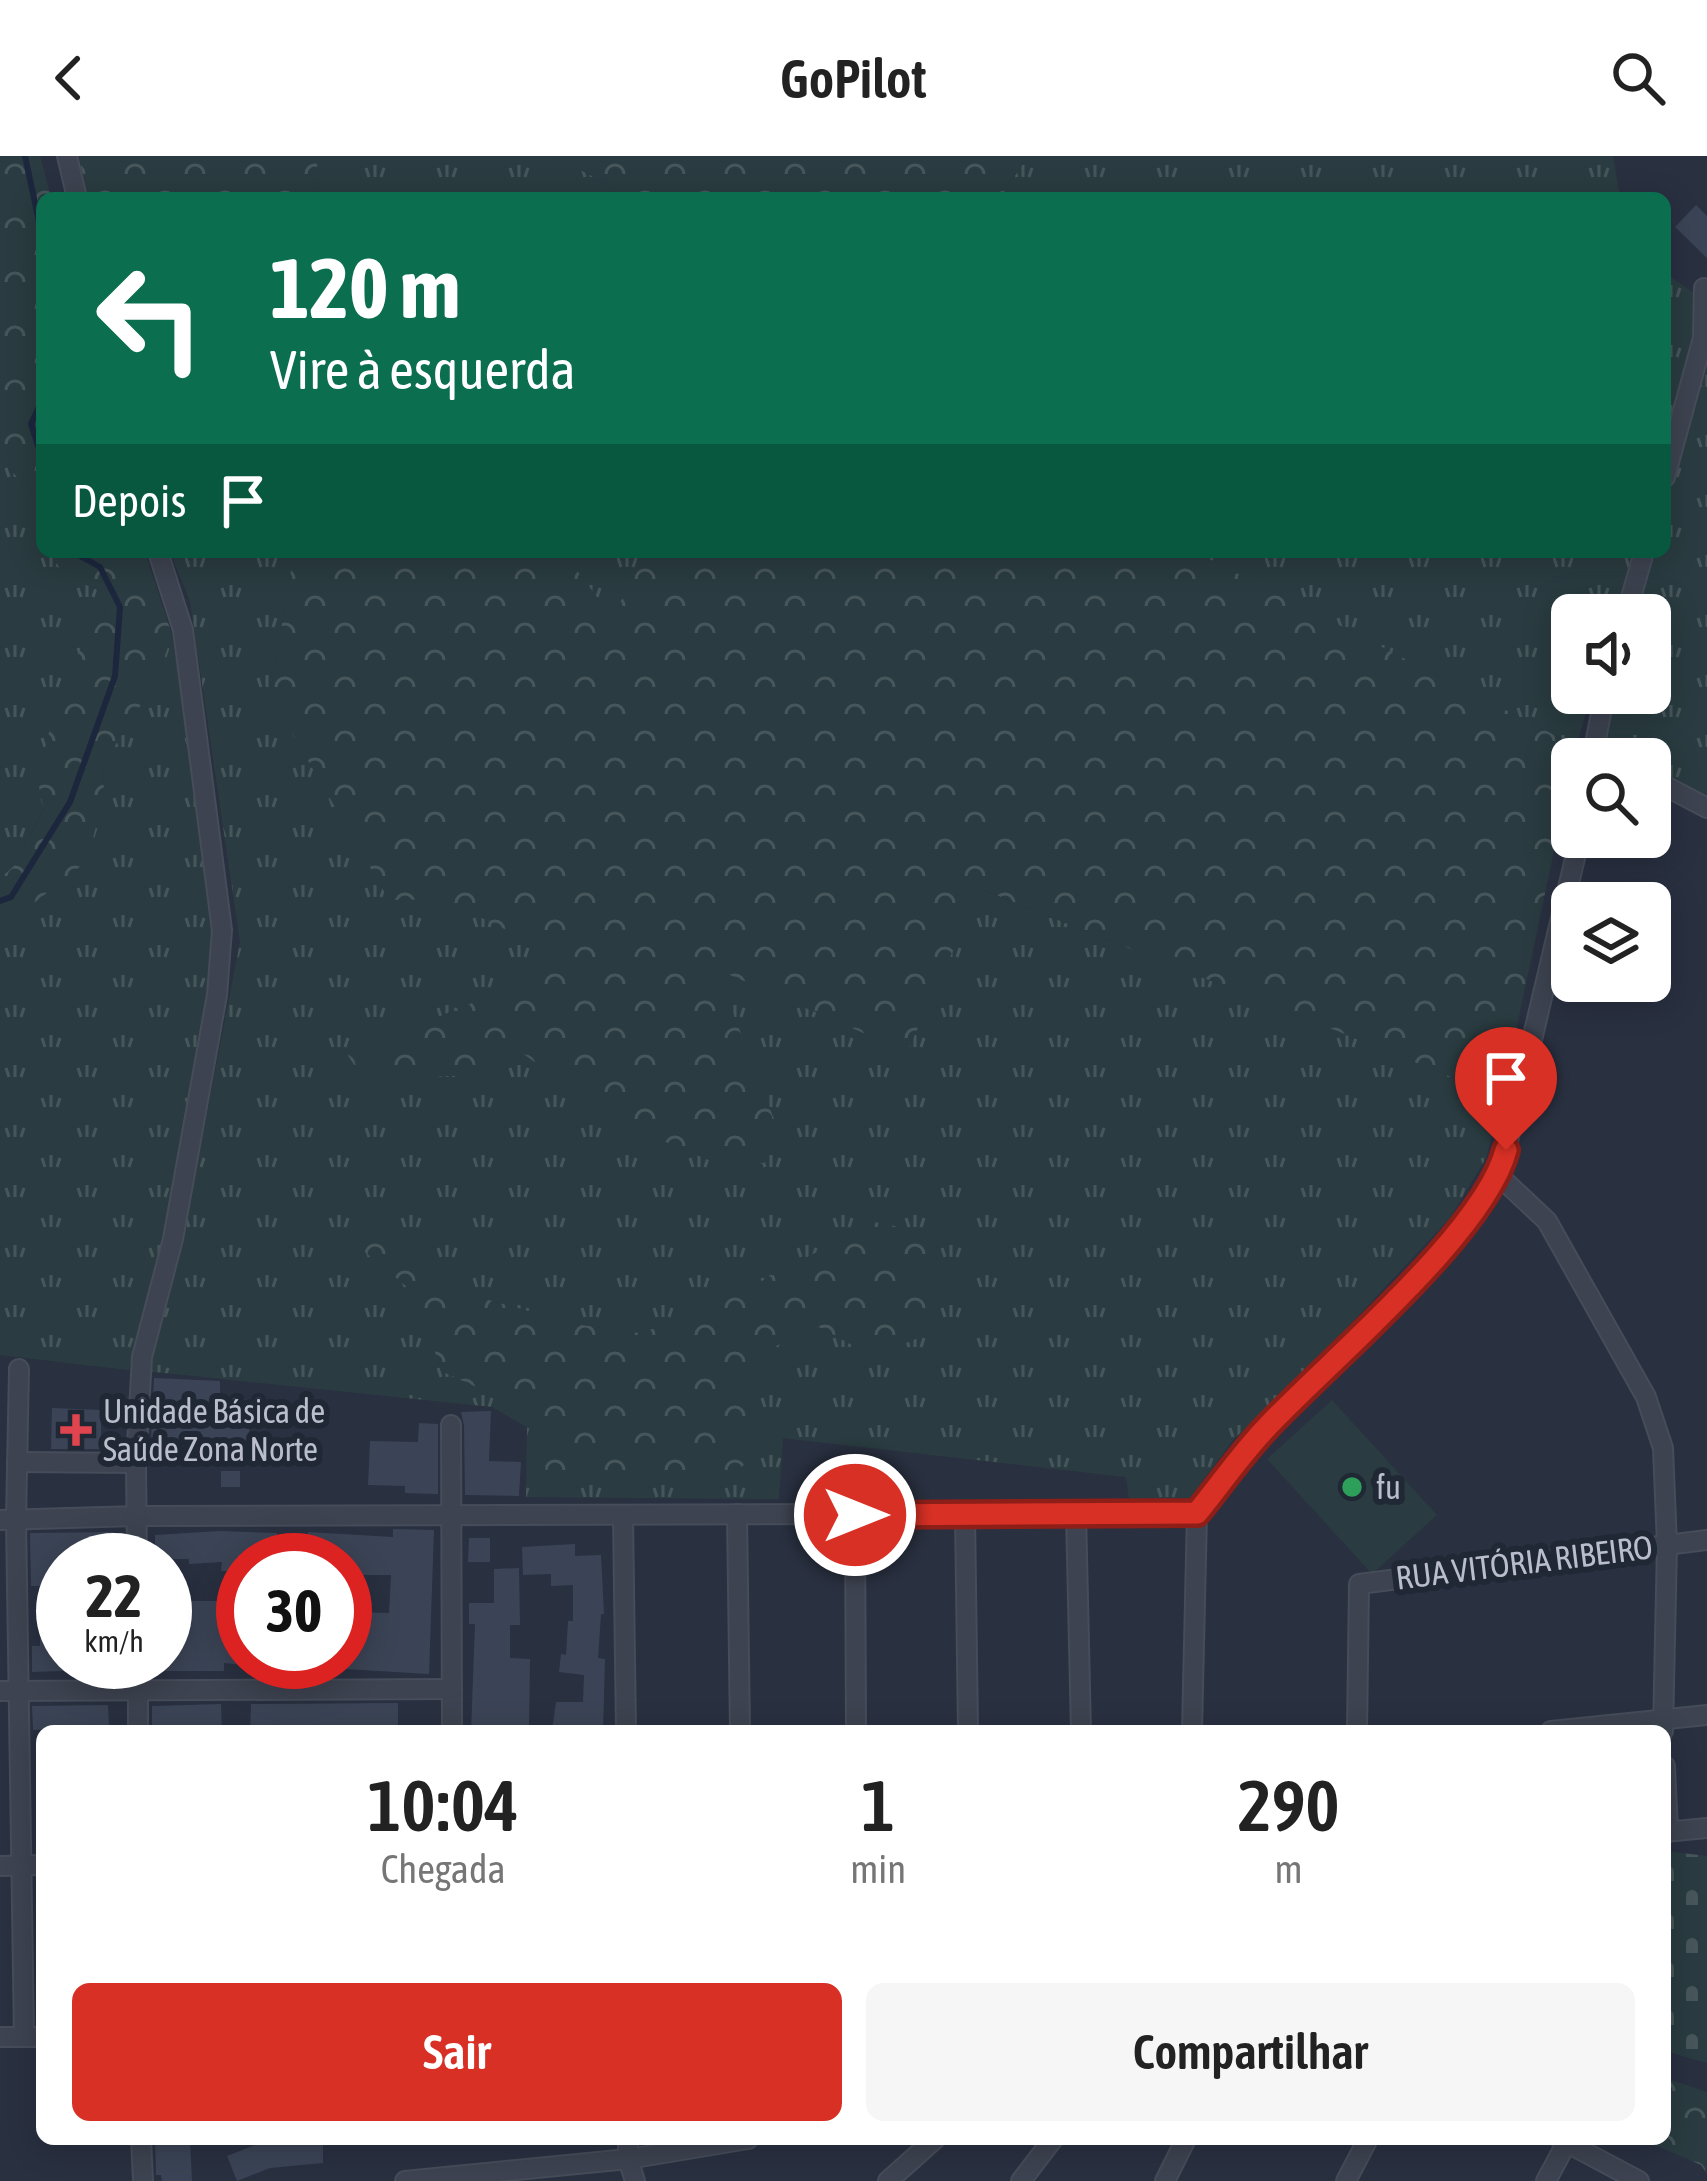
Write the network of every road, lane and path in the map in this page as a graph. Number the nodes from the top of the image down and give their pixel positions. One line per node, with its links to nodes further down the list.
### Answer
1 (67, 156): 2 (street)
2 (76, 192)
3 (1704, 288): 4 (street)
4 (1671, 455)
5 (160, 558): 15 (street)
6 (1642, 558): 7 (street)
7 (1632, 594)
8 (1671, 789): 9 (street)
9 (1707, 808)
10 (1575, 858): 11 (street)
11 (1498, 1175): 17 (street); 27 (street)
12 (19, 1369): 14 (street)
13 (451, 1425): 23 (street)
14 (17, 1462): 15 (street); 24 (street)
15 (136, 1463): 21 (street)
16 (1076, 1513): 17 (street); 19 (street); 39 (street)
17 (1197, 1513): 40 (street)
18 (737, 1514): 20 (street); 22 (street); 36 (street)
19 (965, 1514): 20 (street); 38 (street)
20 (855, 1515): 37 (street)
21 (137, 1516): 23 (street); 24 (street); 25 (street)
22 (622, 1516): 23 (street); 35 (street)
23 (454, 1518): 29 (street)
24 (8, 1520): 30 (street)
25 (137, 1533)
26 (1707, 1540): 27 (street, RUA VITÓRIA RIBEIRO)
27 (1667, 1545): 41 (street, RUA VITÓRIA RIBEIRO); 42 (street)
28 (138, 1689): 31 (street)
29 (452, 1689): 31 (street); 34 (street)
30 (9, 1691): 31 (street); 45 (street)
31 (138, 1693): 33 (street)
32 (1707, 1715): 42 (street)
33 (138, 1725)
34 (452, 1725)
35 (626, 1725)
36 (740, 1725)
37 (856, 1725)
38 (968, 1725)
39 (1081, 1725)
40 (1192, 1725)
41 (1357, 1725)
42 (1663, 1725)
43 (1707, 1828): 44 (street)
44 (1671, 1832)
45 (32, 1865): 46 (street); 48 (street)
46 (0, 1866)
47 (0, 2037): 48 (street)
48 (33, 2037)
49 (141, 2145): 59 (street)
50 (675, 2145): 57 (street)
51 (928, 2145): 61 (street)
52 (1049, 2145): 62 (street)
53 (1183, 2145): 63 (street)
54 (1365, 2145): 64 (street)
55 (1562, 2145): 65 (street)
56 (1572, 2145): 66 (street)
57 (628, 2149): 58 (street); 60 (street)
58 (418, 2180)
59 (143, 2181)
60 (635, 2181)
61 (888, 2181)
62 (1022, 2181)
63 (1165, 2181)
64 (1346, 2181)
65 (1546, 2181)
66 (1639, 2181)

